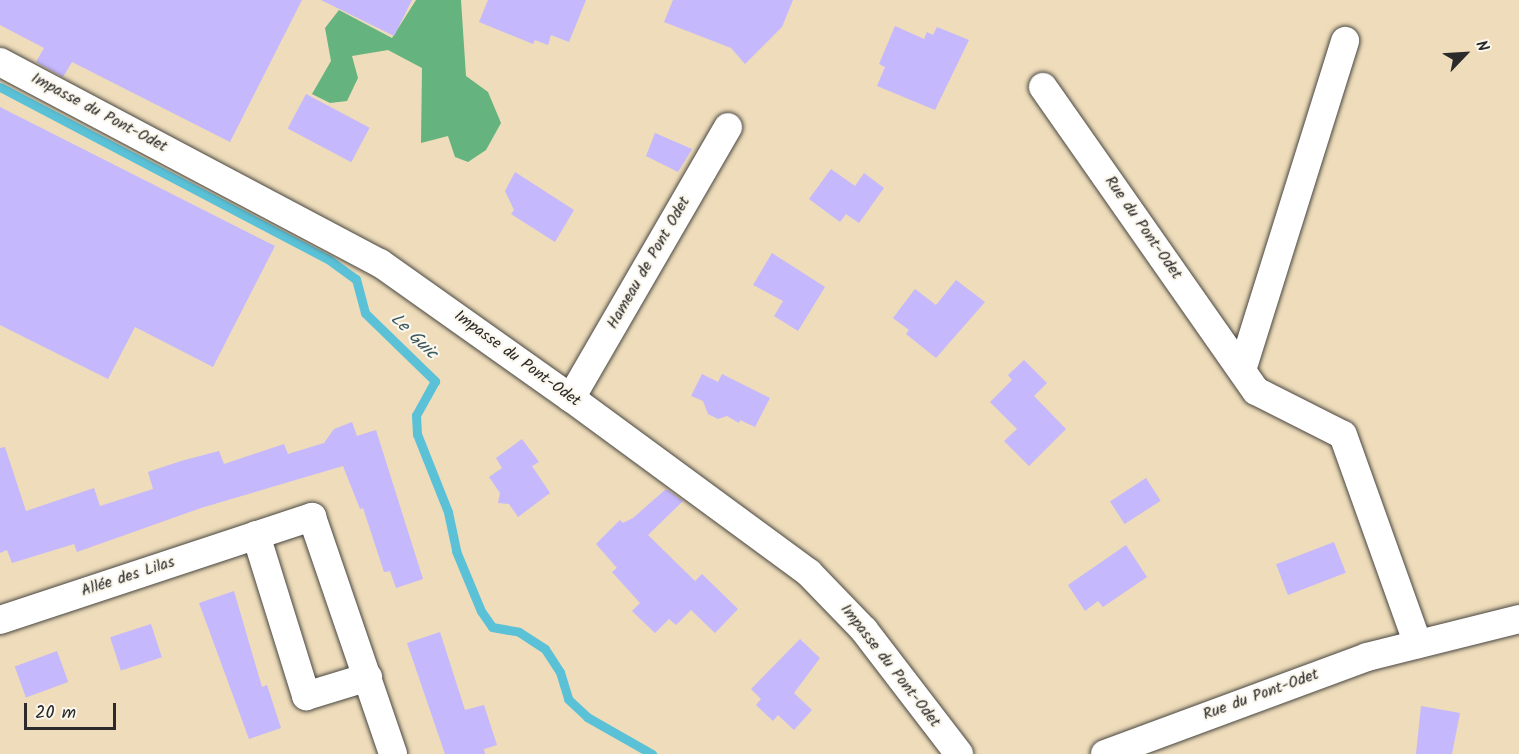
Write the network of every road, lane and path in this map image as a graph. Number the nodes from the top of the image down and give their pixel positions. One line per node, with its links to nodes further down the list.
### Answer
1 (1345, 41): 5 (street)
2 (0, 62): 6 (street, Impasse du Pont-Odet)
3 (1043, 87): 5 (street, Rue du Pont-Odet)
4 (728, 127): 6 (street, Hameau de Pont Odet)
5 (1242, 370): 10 (street, Rue du Pont-Odet)
6 (571, 398): 13 (street, Impasse du Pont-Odet)
7 (256, 535): 9 (street, Allée des Lilas); 11 (street, Allée des Lilas); 11 (street)
8 (1519, 619): 10 (street, Rue du Pont-Odet)
9 (0, 620)
10 (1418, 644): 14 (street, Rue du Pont-Odet)
11 (368, 677): 12 (street, Allée des Lilas)
12 (393, 754)
13 (959, 754)
14 (1105, 754)

